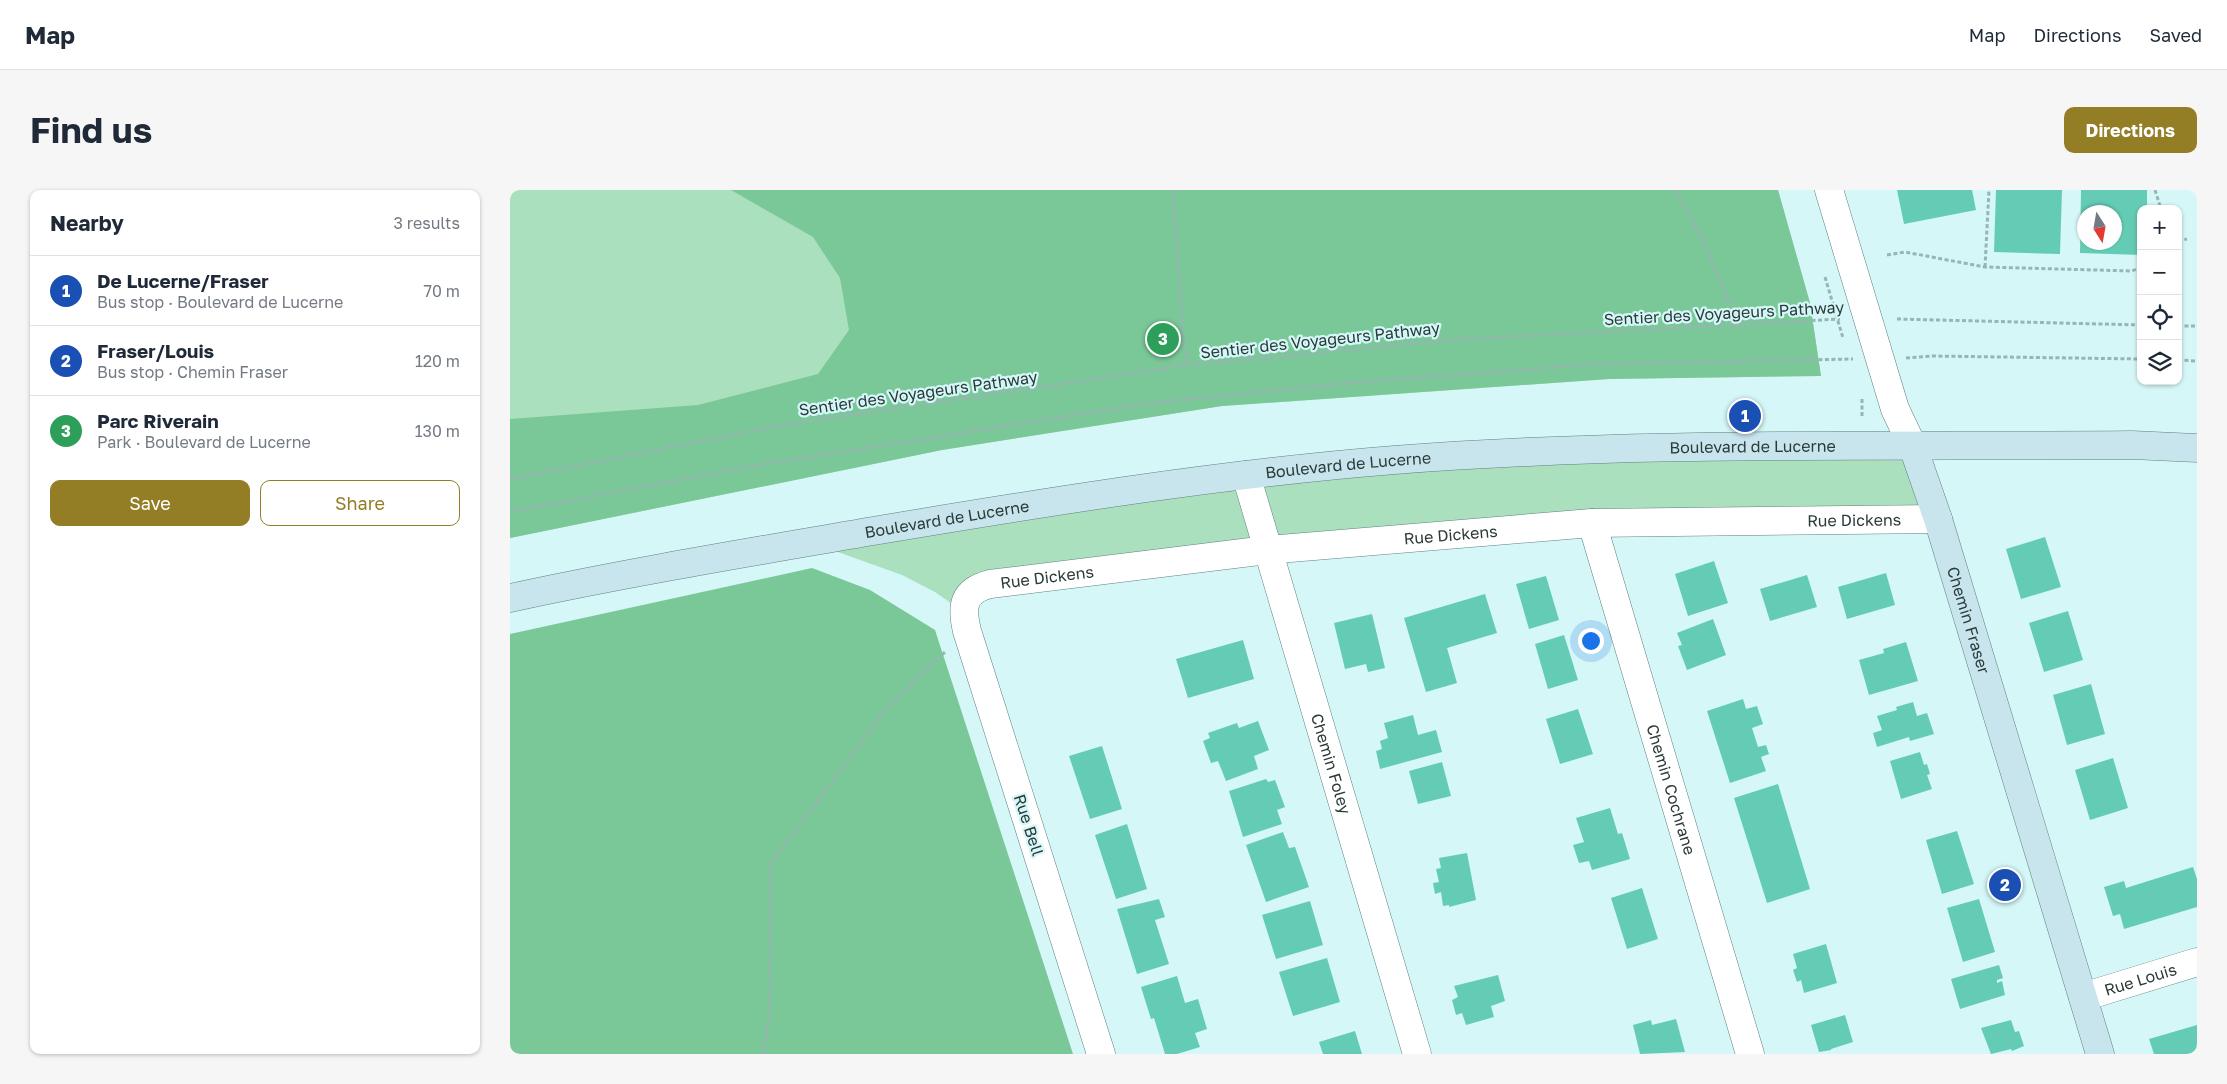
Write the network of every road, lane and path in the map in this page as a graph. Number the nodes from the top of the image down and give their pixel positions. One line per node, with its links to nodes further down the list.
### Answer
1 (1172, 190): 21 (path)
2 (1676, 190): 13 (path)
3 (1829, 190): 12 (street, Chemin Fraser)
4 (1989, 190): 10 (path)
5 (2155, 190): 6 (path)
6 (2160, 205)
7 (2187, 239): 8 (path)
8 (2182, 240)
9 (1887, 255): 10 (path)
10 (1985, 266): 11 (path)
11 (2137, 269)
12 (1869, 319): 13 (path, Sentier des Voyageurs Pathway); 14 (path, Sentier des Voyageurs Pathway); 17 (street, Chemin Fraser)
13 (1738, 325): 21 (path, Sentier des Voyageurs Pathway)
14 (2137, 325)
15 (2182, 326): 16 (path)
16 (2197, 326)
17 (1880, 359): 18 (path); 22 (street, Chemin Fraser); 26 (path)
18 (2137, 359)
19 (2182, 360): 20 (path)
20 (2197, 361)
21 (1188, 365): 25 (path, Sentier des Voyageurs Pathway)
22 (1913, 447): 23 (main road, Boulevard de Lucerne); 24 (main road, Boulevard de Lucerne); 27 (main road, Chemin Fraser)
23 (2197, 448)
24 (1246, 475): 29 (street, Chemin Foley); 31 (main road, Boulevard de Lucerne)
25 (510, 480)
26 (510, 512)
27 (1938, 519): 28 (street, Rue Dickens); 34 (main road, Chemin Fraser)
28 (1592, 523): 29 (street, Rue Dickens); 38 (street, Chemin Cochrane)
29 (1267, 550): 30 (street, Rue Dickens); 37 (street, Chemin Foley)
30 (968, 597): 32 (street, Rue Bell)
31 (510, 598)
32 (967, 631): 35 (path); 36 (street, Rue Bell)
33 (2197, 962): 34 (street, Rue Louis)
34 (2083, 997): 39 (main road, Chemin Fraser)
35 (763, 1054)
36 (1101, 1054)
37 (1417, 1054)
38 (1750, 1054)
39 (2100, 1054)

